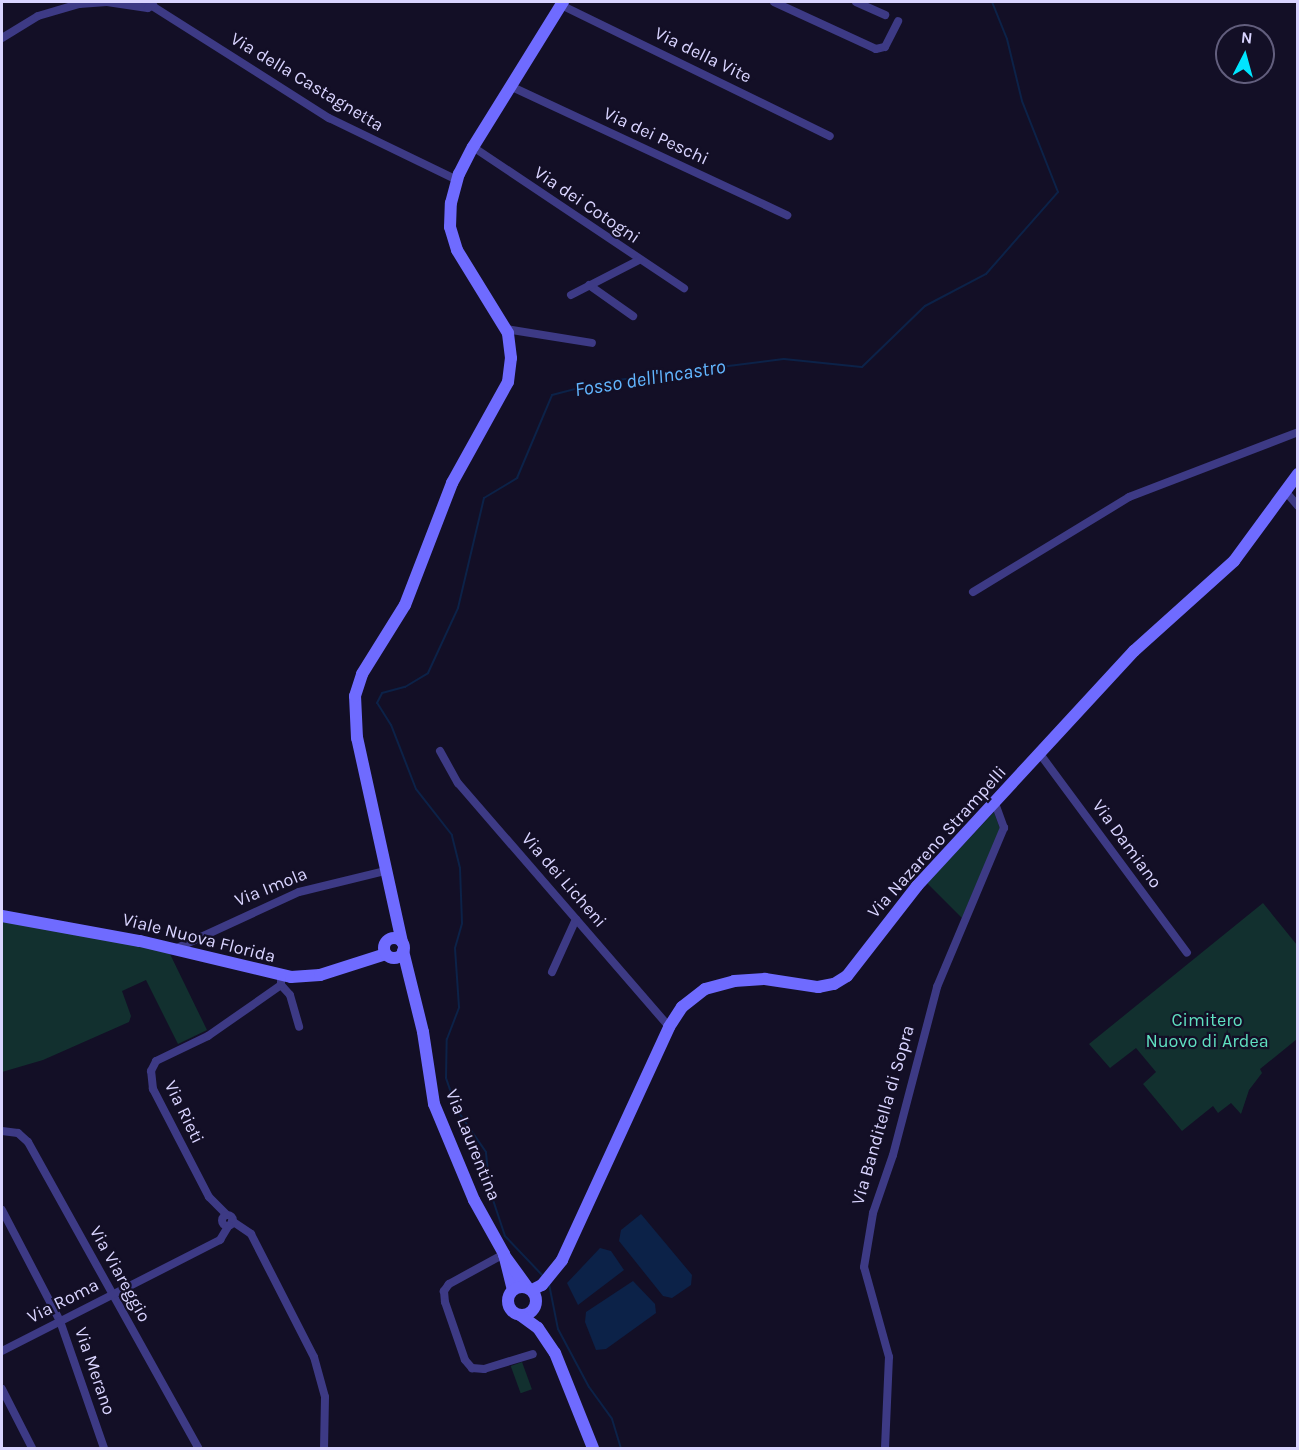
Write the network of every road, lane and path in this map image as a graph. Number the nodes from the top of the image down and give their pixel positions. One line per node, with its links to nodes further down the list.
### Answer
1 (774, 2): 6 (street)
2 (856, 2): 5 (street)
3 (150, 3): 7 (street); 11 (street, Via della Castagnetta)
4 (562, 3): 8 (street); 9 (street, Via della Vite)
5 (885, 15)
6 (898, 21)
7 (2, 38)
8 (510, 86): 10 (street); 12 (street, Via dei Peschi)
9 (830, 136)
10 (473, 147): 11 (street); 13 (street, Via dei Cotogni)
11 (456, 180): 18 (street)
12 (787, 215)
13 (639, 260): 14 (street); 15 (street, Via dei Cotogni)
14 (589, 285): 16 (street); 17 (street)
15 (684, 288)
16 (571, 294)
17 (633, 316)
18 (506, 329): 19 (street); 28 (street, Via Laurentina)
19 (592, 343)
20 (1298, 432): 24 (street)
21 (1298, 474): 22 (street, Via Nazareno Strampelli)
22 (1285, 491): 23 (street); 26 (street, Via Nazareno Strampelli)
23 (1298, 506)
24 (974, 592)
25 (440, 751): 31 (street, Via dei Licheni)
26 (1040, 754): 27 (street, Via Nazareno Strampelli); 34 (street, Via Damiano)
27 (995, 803): 38 (street, Via Nazareno Strampelli); 58 (street, Via Banditella di Sopra)
28 (385, 871): 32 (street, Via Imola); 33 (street, Via Laurentina)
29 (2, 910): 32 (street, Viale Nuova Florida)
30 (2, 915): 32 (street, Viale Nuova Florida)
31 (576, 919): 35 (street); 38 (street, Via dei Licheni)
32 (178, 947): 33 (street, Viale Nuova Florida); 36 (street, Viale Nuova Florida)
33 (392, 949): 36 (street, Viale Nuova Florida); 42 (street, Via Laurentina)
34 (1187, 953)
35 (552, 972)
36 (282, 980): 37 (street); 41 (street, Via Rieti)
37 (299, 1027)
38 (669, 1027): 43 (street, Via Nazareno Strampelli)
39 (2, 1131): 45 (street, Via Viareggio)
40 (2, 1210): 48 (street, Via Merano)
41 (229, 1220): 45 (street, Via Roma); 56 (street, Via Rieti)
42 (504, 1254): 43 (street, Via Laurentina); 44 (street, Via Laurentina); 51 (street)
43 (534, 1288): 44 (street); 46 (street)
44 (513, 1289): 47 (street)
45 (113, 1294): 48 (street, Via Roma); 55 (street, Via Viareggio)
46 (535, 1307): 47 (street); 49 (street)
47 (520, 1315): 49 (street)
48 (60, 1321): 50 (street, Via Roma); 54 (street, Via Merano)
49 (549, 1342): 57 (street)
50 (2, 1350)
51 (533, 1354)
52 (2, 1389): 53 (street)
53 (32, 1449)
54 (104, 1449)
55 (198, 1449)
56 (324, 1449)
57 (594, 1449)
58 (885, 1449)

